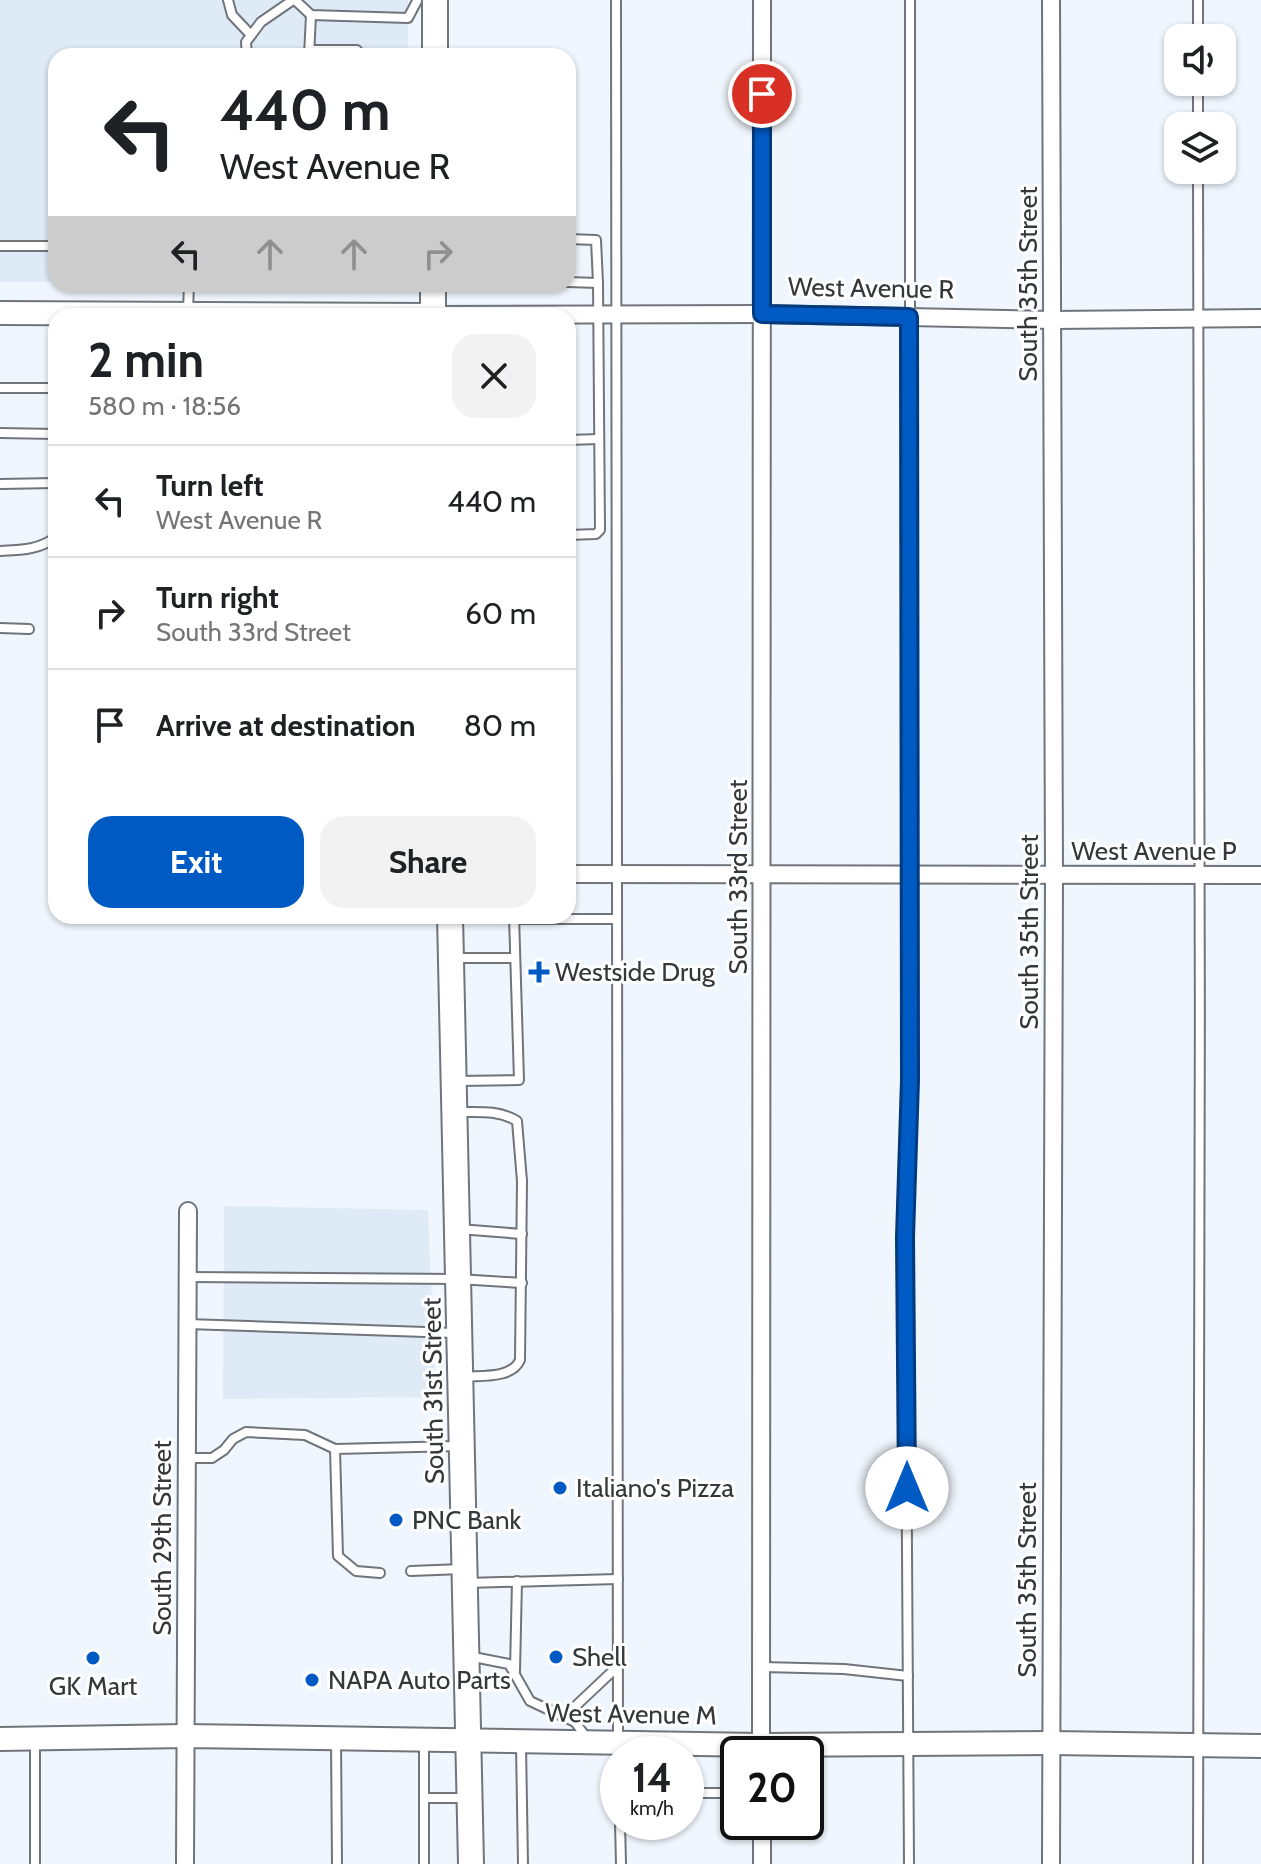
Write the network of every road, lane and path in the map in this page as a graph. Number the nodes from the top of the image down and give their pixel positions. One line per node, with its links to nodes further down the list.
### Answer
1 (228, 0): 11 (lane)
2 (425, 0): 9 (lane); 14 (main road)
3 (616, 0): 24 (lane)
4 (762, 0): 25 (street, South 33rd Street)
5 (910, 0): 27 (lane)
6 (1051, 0): 30 (street, South 35th Street)
7 (1198, 0): 10 (lane)
8 (290, 1): 9 (lane); 11 (lane)
9 (311, 15): 13 (lane)
10 (1198, 24)
11 (251, 35): 12 (lane)
12 (246, 48)
13 (309, 48)
14 (434, 48)
15 (1198, 184): 28 (lane)
16 (576, 239): 20 (lane)
17 (0, 246): 18 (lane)
18 (48, 246)
19 (576, 282): 20 (lane)
20 (598, 283): 23 (lane)
21 (0, 313): 22 (street, West Avenue R)
22 (48, 313)
23 (599, 314): 24 (street, West Avenue R); 26 (street, West Avenue R); 35 (lane)
24 (617, 314): 25 (street, West Avenue R); 45 (lane)
25 (762, 314): 27 (street, West Avenue R); 46 (street, South 33rd Street)
26 (576, 315)
27 (909, 317): 30 (street, West Avenue R); 47 (lane)
28 (1199, 318): 29 (street, West Avenue R); 30 (street, West Avenue R); 48 (lane)
29 (1261, 318)
30 (1053, 320): 49 (street, South 35th Street)
31 (0, 388): 32 (lane)
32 (48, 388)
33 (0, 433): 34 (lane)
34 (48, 434)
35 (599, 439): 36 (lane); 39 (lane)
36 (576, 440)
37 (48, 483): 38 (lane)
38 (0, 484)
39 (576, 535)
40 (48, 543): 41 (lane)
41 (0, 551)
42 (0, 628): 43 (lane)
43 (29, 629)
44 (576, 874): 45 (street, West Avenue P)
45 (617, 874): 46 (street, West Avenue P); 52 (lane)
46 (762, 874): 47 (street, West Avenue P); 78 (street, South 33rd Street)
47 (909, 874): 49 (street, West Avenue P); 80 (lane)
48 (1201, 874): 49 (street, West Avenue P); 50 (street, West Avenue P); 95 (lane)
49 (1054, 875): 92 (street, South 35th Street)
50 (1261, 875)
51 (576, 919): 52 (lane)
52 (617, 919): 74 (lane)
53 (450, 924): 55 (main road, South 31st Street)
54 (514, 924): 56 (lane)
55 (451, 958): 56 (lane); 57 (main road, South 31st Street)
56 (515, 958): 57 (lane)
57 (454, 1081): 58 (main road, South 31st Street)
58 (454, 1112): 60 (main road, South 31st Street); 61 (lane)
59 (188, 1211): 62 (street, South 29th Street)
60 (457, 1229): 61 (lane); 63 (main road, South 31st Street)
61 (522, 1234): 64 (lane)
62 (188, 1277): 63 (lane); 65 (street, South 29th Street)
63 (458, 1279): 64 (lane); 66 (main road, South 31st Street)
64 (522, 1283): 67 (lane)
65 (187, 1324): 66 (lane); 70 (street, South 29th Street)
66 (460, 1333): 67 (main road, South 31st Street)
67 (461, 1377): 68 (main road, South 31st Street)
68 (463, 1446): 69 (lane); 73 (main road, South 31st Street)
69 (335, 1449): 70 (lane); 72 (lane)
70 (186, 1458): 82 (street, South 29th Street)
71 (411, 1571): 73 (lane)
72 (380, 1573)
73 (466, 1576): 75 (lane); 76 (main road, South 31st Street)
74 (618, 1579): 75 (lane); 77 (lane)
75 (517, 1581): 79 (lane)
76 (468, 1656): 79 (lane); 89 (main road, South 31st Street)
77 (618, 1666): 81 (lane); 83 (lane)
78 (761, 1666): 80 (lane); 84 (street, South 33rd Street)
79 (515, 1671): 81 (lane)
80 (908, 1676): 94 (lane)
81 (565, 1716): 91 (lane)
82 (185, 1736): 85 (street, West Avenue M); 87 (street, West Avenue M); 103 (street, South 29th Street)
83 (618, 1736)
84 (761, 1736)
85 (336, 1738): 88 (street, West Avenue M); 104 (lane)
86 (0, 1739): 87 (street, West Avenue M)
87 (35, 1739): 102 (lane)
88 (424, 1739): 89 (street, West Avenue M); 98 (lane)
89 (470, 1739): 90 (street, West Avenue M); 99 (main road, South 31st Street)
90 (520, 1740): 91 (street, West Avenue M); 107 (lane)
91 (590, 1741): 93 (street, West Avenue M)
92 (1051, 1743): 94 (street, West Avenue M); 95 (street, West Avenue M); 111 (street, South 35th Street)
93 (600, 1744)
94 (908, 1744): 97 (street, West Avenue M); 110 (lane)
95 (1198, 1745): 96 (street, West Avenue M); 112 (lane)
96 (1261, 1746)
97 (824, 1747)
98 (424, 1798): 99 (lane); 105 (lane)
99 (471, 1798): 106 (main road, South 31st Street)
100 (620, 1840): 108 (lane)
101 (762, 1840): 109 (street)
102 (35, 1864)
103 (185, 1864)
104 (337, 1864)
105 (424, 1864)
106 (471, 1864)
107 (523, 1864)
108 (621, 1864)
109 (762, 1864)
110 (909, 1864)
111 (1051, 1864)
112 (1198, 1864)

